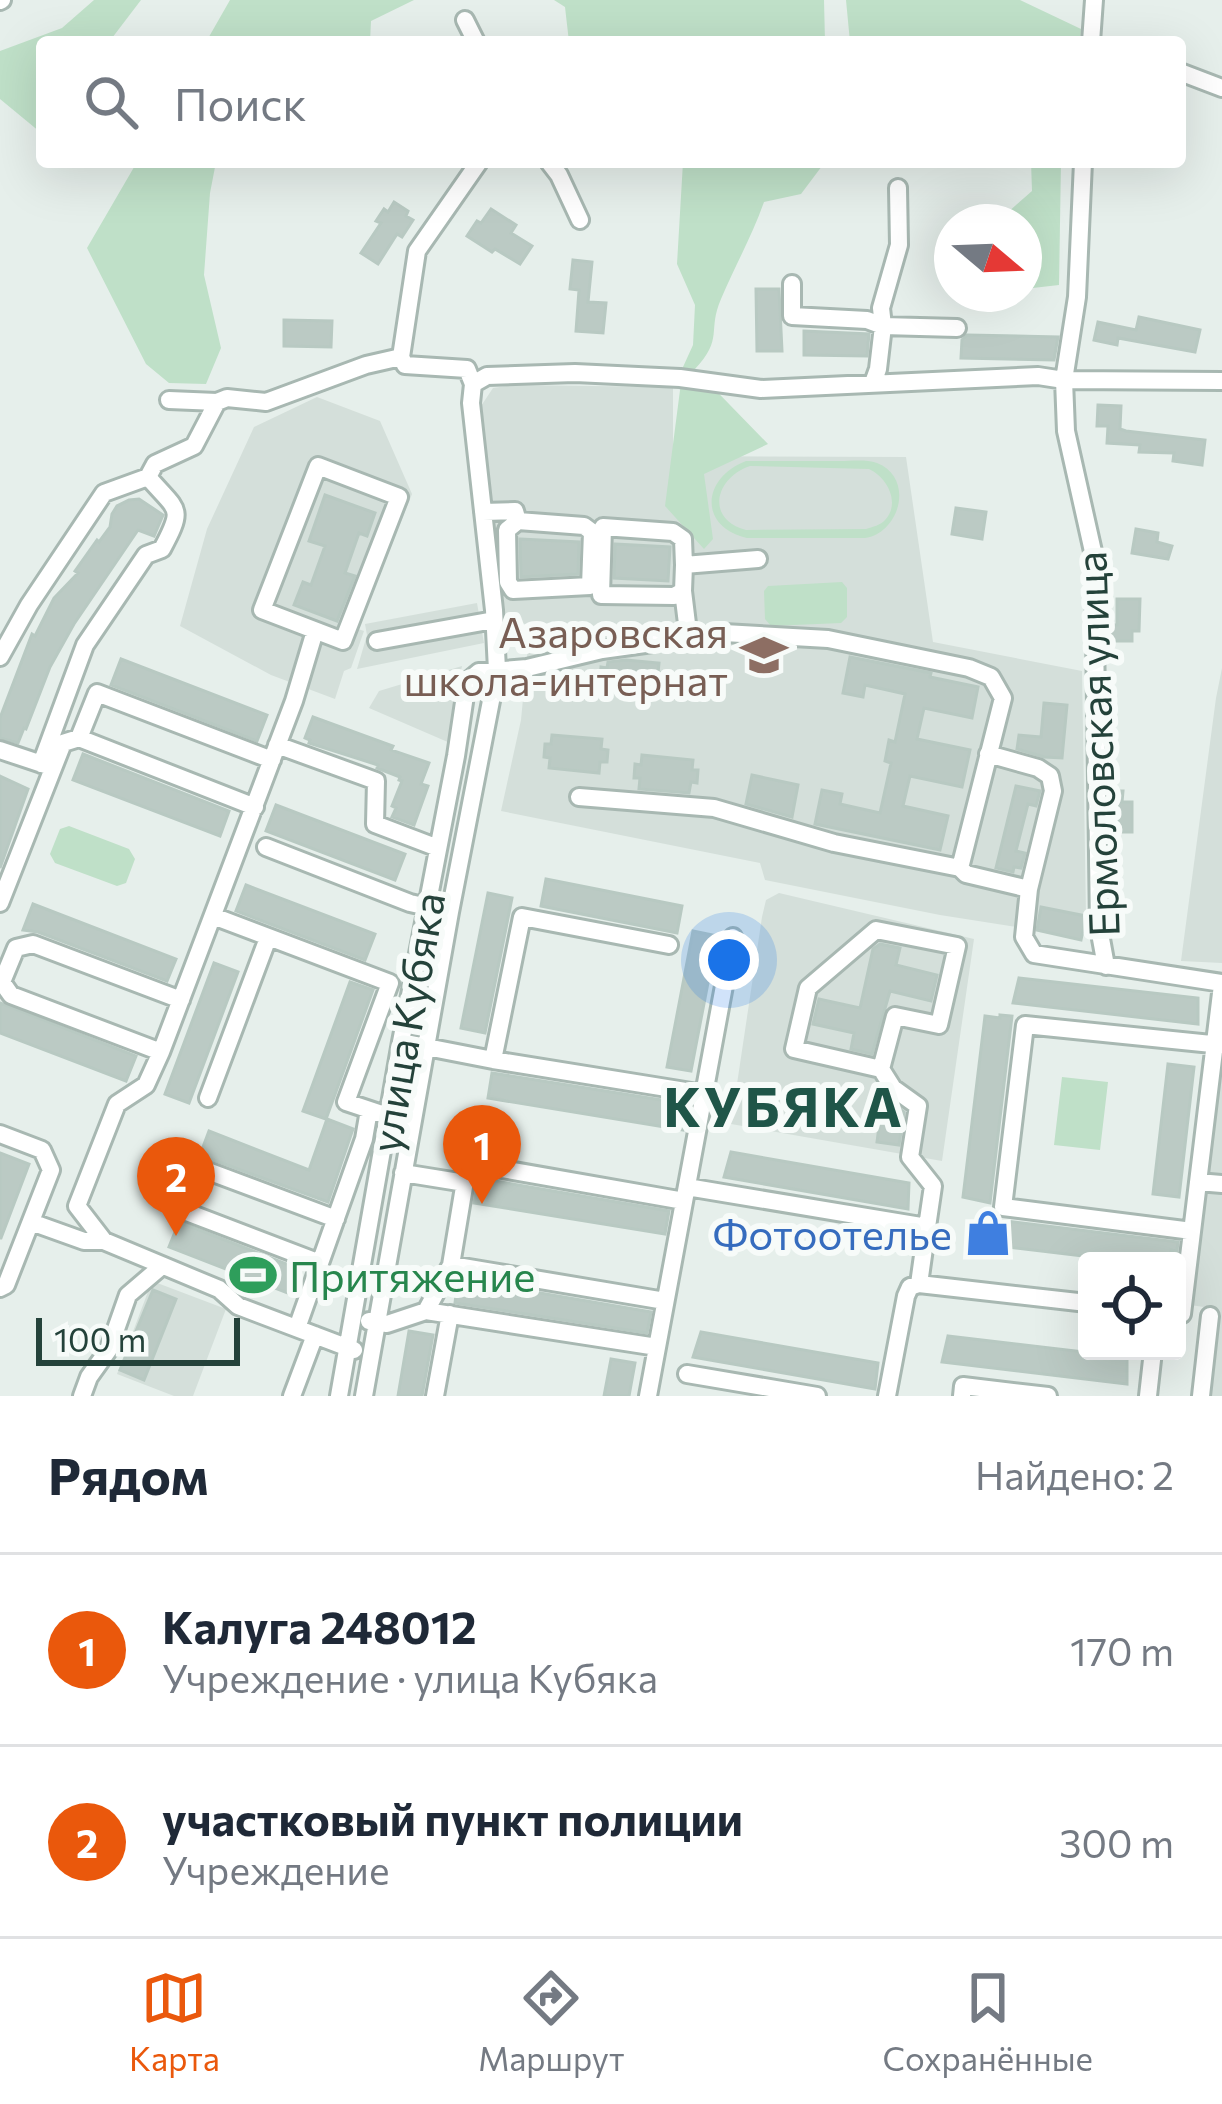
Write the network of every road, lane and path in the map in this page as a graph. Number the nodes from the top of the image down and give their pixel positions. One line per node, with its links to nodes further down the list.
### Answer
1 (1094, 0): 4 (street)
2 (465, 20): 3 (street)
3 (473, 36)
4 (1091, 36)
5 (1186, 74): 6 (street)
6 (1222, 88)
7 (475, 168): 15 (street)
8 (553, 168): 11 (street)
9 (1084, 168): 16 (street, Ермоловская улица)
10 (898, 188): 13 (street)
11 (580, 220)
12 (793, 284): 13 (street)
13 (883, 326): 14 (street); 18 (street)
14 (958, 328)
15 (401, 357): 19 (street); 21 (street)
16 (1064, 380): 17 (street); 18 (street); 51 (street, Ермоловская улица)
17 (1222, 381)
18 (873, 383): 19 (street)
19 (473, 384): 23 (street, улица Кубяка)
20 (169, 400): 21 (street)
21 (217, 402): 22 (street)
22 (148, 477): 32 (street); 35 (street)
23 (483, 512): 24 (street); 28 (street, улица Кубяка)
24 (518, 520): 24 (street)
25 (758, 559): 26 (street)
26 (684, 565): 27 (street); 27 (street)
27 (682, 591): 30 (street)
28 (494, 620): 31 (street); 33 (street, улица Кубяка)
29 (315, 631): 29 (street); 36 (street)
30 (689, 640): 33 (street); 37 (street)
31 (376, 641)
32 (0, 657)
33 (497, 670): 41 (street, улица Кубяка); 46 (street, улица Кубяка)
34 (79, 738): 36 (street); 39 (street); 44 (street)
35 (0, 749)
36 (274, 753): 39 (street); 41 (street)
37 (988, 754): 42 (street); 43 (street)
38 (579, 796): 42 (street)
39 (255, 807): 47 (street)
40 (266, 847): 45 (street)
41 (438, 848): 45 (street, улица Кубяка)
42 (960, 868): 43 (street)
43 (1029, 889): 51 (street)
44 (0, 903)
45 (427, 907): 46 (street); 54 (street, улица Кубяка)
46 (450, 912): 58 (street, улица Кубяка)
47 (213, 916): 49 (street); 55 (street)
48 (733, 937): 62 (street)
49 (268, 938): 52 (street); 63 (street)
50 (669, 945): 60 (street)
51 (1106, 966): 53 (street)
52 (390, 983): 54 (street); 64 (street)
53 (1222, 984): 57 (street)
54 (411, 991): 56 (street, улица Кубяка)
55 (182, 1000): 59 (street); 59 (street)
56 (401, 1042): 58 (street); 65 (street, улица Кубяка)
57 (1219, 1045): 66 (street); 76 (street)
58 (425, 1047): 60 (street); 68 (street, улица Кубяка)
59 (161, 1052): 77 (street)
60 (493, 1060): 62 (street)
61 (881, 1069): 61 (street); 75 (street)
62 (704, 1094): 72 (street)
63 (208, 1098)
64 (369, 1110): 65 (street); 73 (street)
65 (388, 1116): 90 (street, улица Кубяка)
66 (1214, 1125): 70 (street)
67 (0, 1134): 74 (street)
68 (403, 1173): 69 (street); 91 (street, улица Кубяка)
69 (465, 1183): 72 (street); 79 (street)
70 (1198, 1183): 71 (street); 76 (street)
71 (1222, 1184)
72 (686, 1194): 75 (street); 84 (street)
73 (336, 1219): 78 (street); 78 (street)
74 (31, 1222): 77 (street); 83 (street)
75 (927, 1227): 82 (street)
76 (1192, 1231): 81 (street)
77 (104, 1241): 80 (street)
78 (320, 1263): 92 (street)
79 (451, 1265): 84 (street); 86 (street)
80 (162, 1266): 92 (street); 98 (street)
81 (1186, 1272)
82 (919, 1284): 85 (street); 105 (street)
83 (0, 1288)
84 (665, 1301): 94 (street)
85 (1078, 1302)
86 (425, 1311): 87 (street); 91 (street)
87 (450, 1314): 94 (street); 102 (street)
88 (1186, 1314): 89 (street)
89 (1216, 1317): 109 (street)
90 (353, 1318): 91 (street); 93 (street, улица Кубяка)
91 (377, 1322): 96 (street, улица Кубяка)
92 (306, 1331): 93 (street); 99 (street)
93 (348, 1346): 96 (street); 100 (street, улица Кубяка)
94 (657, 1347): 103 (street)
95 (1153, 1360): 108 (street)
96 (370, 1361): 101 (street, улица Кубяка)
97 (687, 1374): 104 (street)
98 (82, 1396)
99 (292, 1396)
100 (339, 1396)
101 (364, 1396)
102 (435, 1396)
103 (648, 1396)
104 (817, 1396)
105 (887, 1396)
106 (962, 1396): 107 (street)
107 (1048, 1396)
108 (1148, 1396)
109 (1201, 1396)

